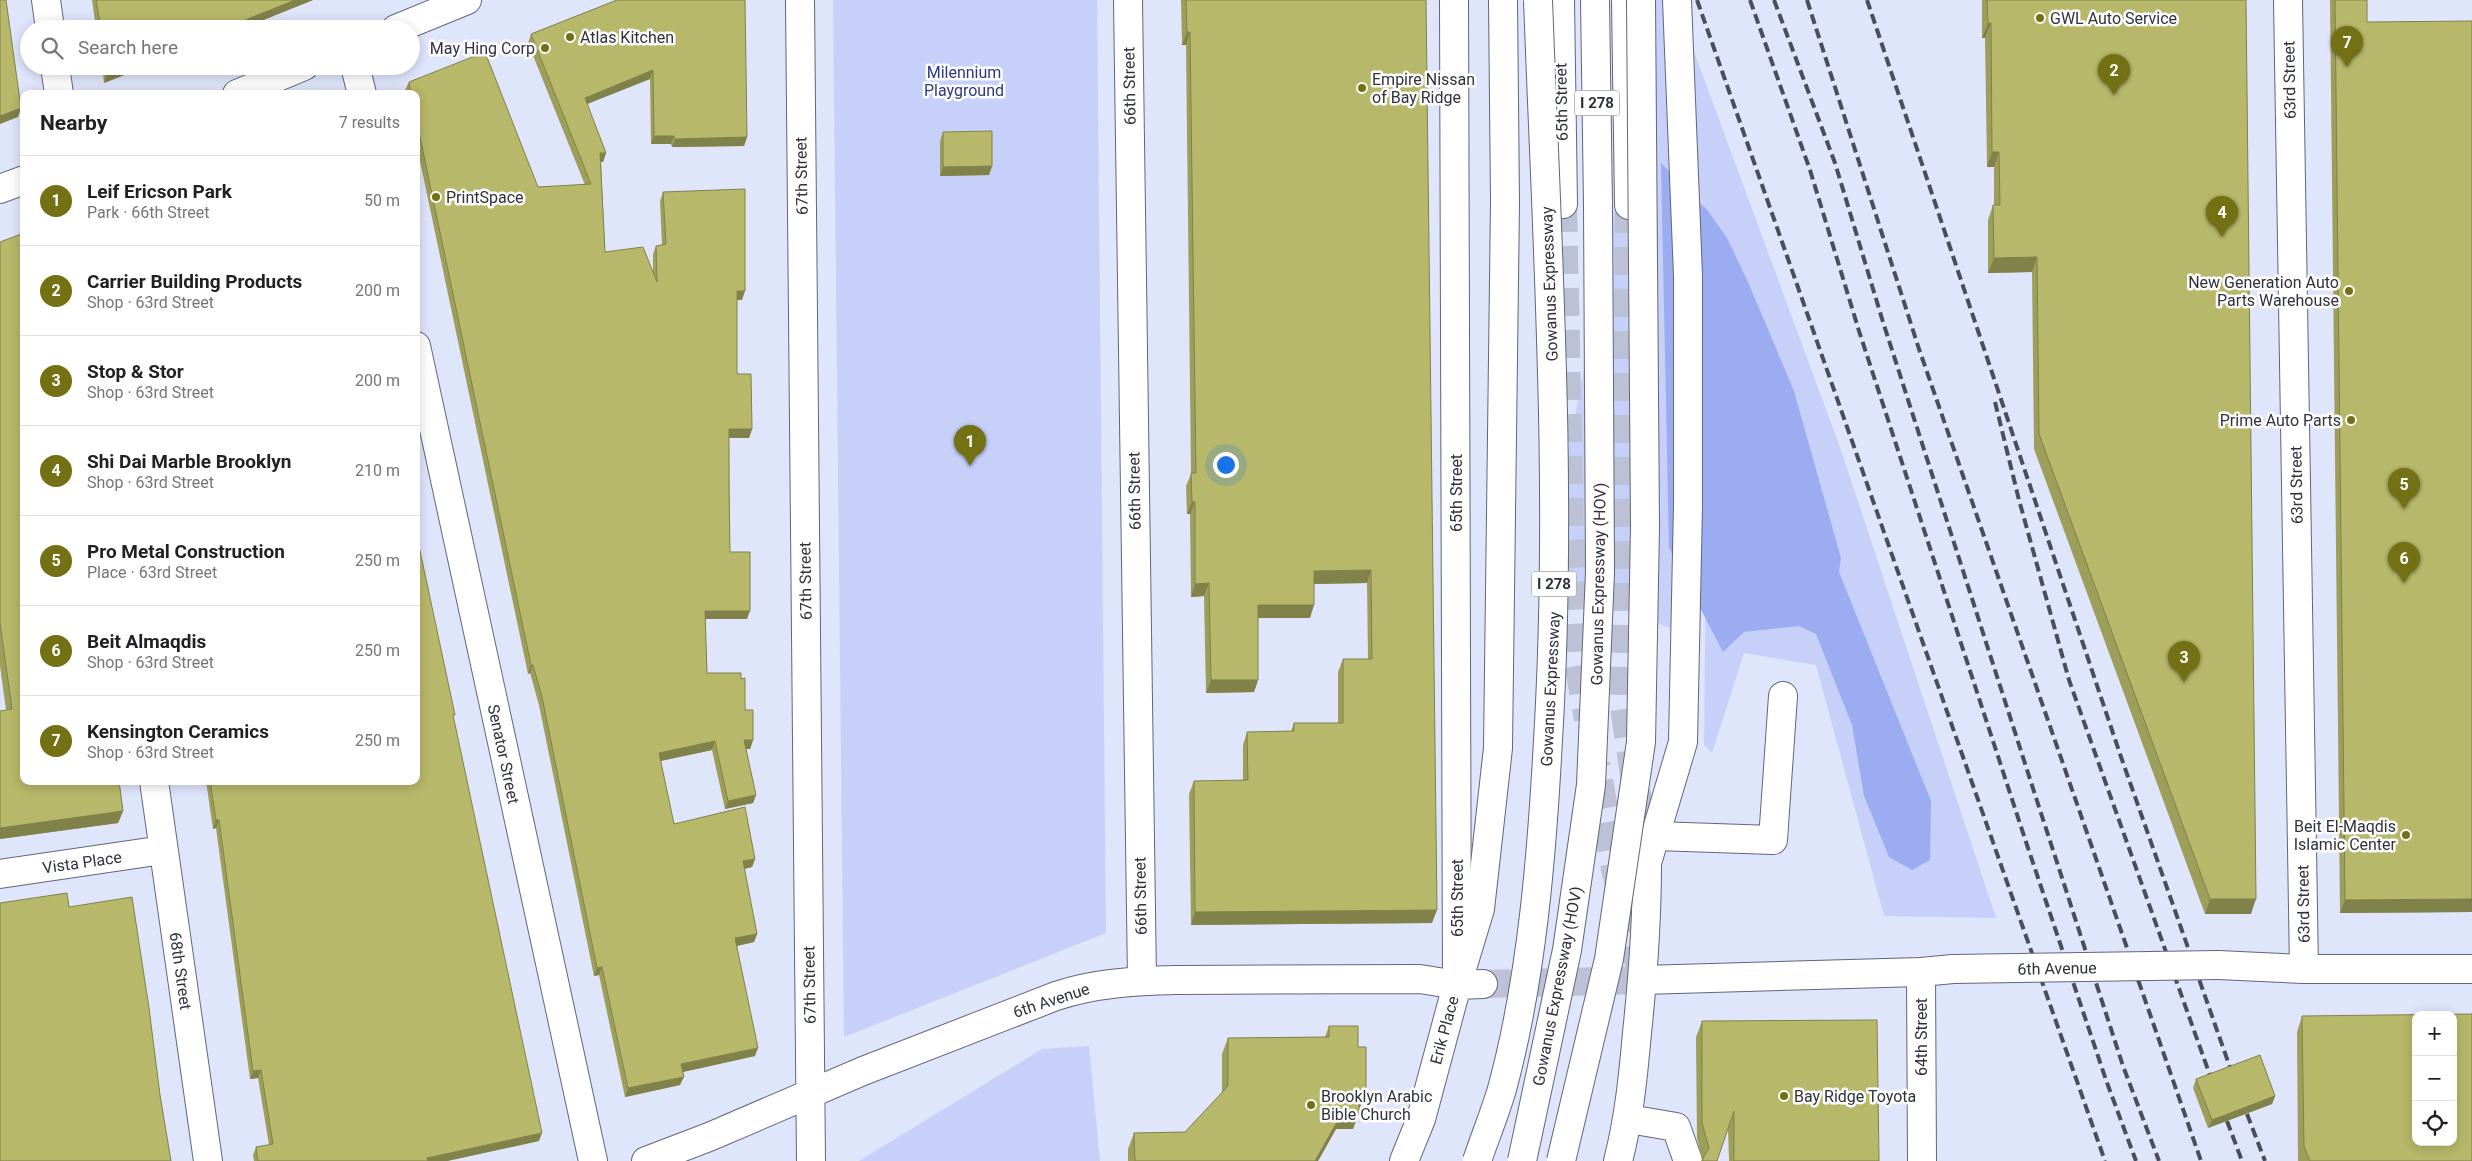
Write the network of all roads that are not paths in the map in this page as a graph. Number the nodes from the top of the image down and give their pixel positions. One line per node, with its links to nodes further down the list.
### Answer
1 (46, 0): 14 (main road)
2 (468, 0): 15 (main road)
3 (800, 0): 39 (main road, 67th Street)
4 (1128, 0): 36 (main road, 66th Street)
5 (1454, 0): 38 (main road, 65th Street)
6 (1503, 0): 38 (main road)
7 (1538, 0): 48 (main road, Gowanus Expressway / I 278, bridge)
8 (1560, 0): 24 (main road, 65th Street)
9 (1595, 0): 49 (main road, Gowanus Expressway (HOV) / I 278, bridge)
10 (1626, 0): 25 (main road)
11 (1641, 0): 50 (main road, I 278, bridge)
12 (1678, 0): 29 (main road)
13 (2288, 0): 32 (main road, 63rd Street)
14 (49, 20)
15 (418, 20)
16 (56, 75): 19 (main road)
17 (282, 75): 20 (main road)
18 (357, 75): 21 (main road)
19 (58, 90)
20 (247, 90)
21 (361, 90)
22 (20, 182): 23 (main road)
23 (0, 189)
24 (1563, 204)
25 (1629, 205)
26 (420, 364): 44 (main road, Senator Street)
27 (1783, 696): 29 (main road)
28 (155, 785): 30 (main road, 68th Street)
29 (1656, 836): 35 (main road)
30 (163, 850): 31 (main road, Vista Place); 43 (main road, 68th Street)
31 (0, 874)
32 (2304, 969): 33 (main road, 6th Avenue); 34 (main road, 6th Avenue, bridge)
33 (2472, 969)
34 (1921, 972): 35 (main road, 6th Avenue); 52 (main road, 64th Street)
35 (1643, 980): 40 (main road)
36 (1142, 981): 38 (main road, 6th Avenue); 39 (main road, 6th Avenue)
37 (1484, 984): 38 (main road, 6th Avenue)
38 (1457, 985): 47 (main road, Erik Place)
39 (810, 1094): 41 (main road, 6th Avenue); 46 (main road, 67th Street)
40 (1629, 1119): 42 (main road); 51 (main road)
41 (709, 1149): 45 (main road, 6th Avenue)
42 (1684, 1159)
43 (208, 1161)
44 (593, 1161)
45 (646, 1161)
46 (811, 1161)
47 (1404, 1161)
48 (1476, 1161)
49 (1522, 1161)
50 (1561, 1161)
51 (1618, 1161)
52 (1922, 1161)

